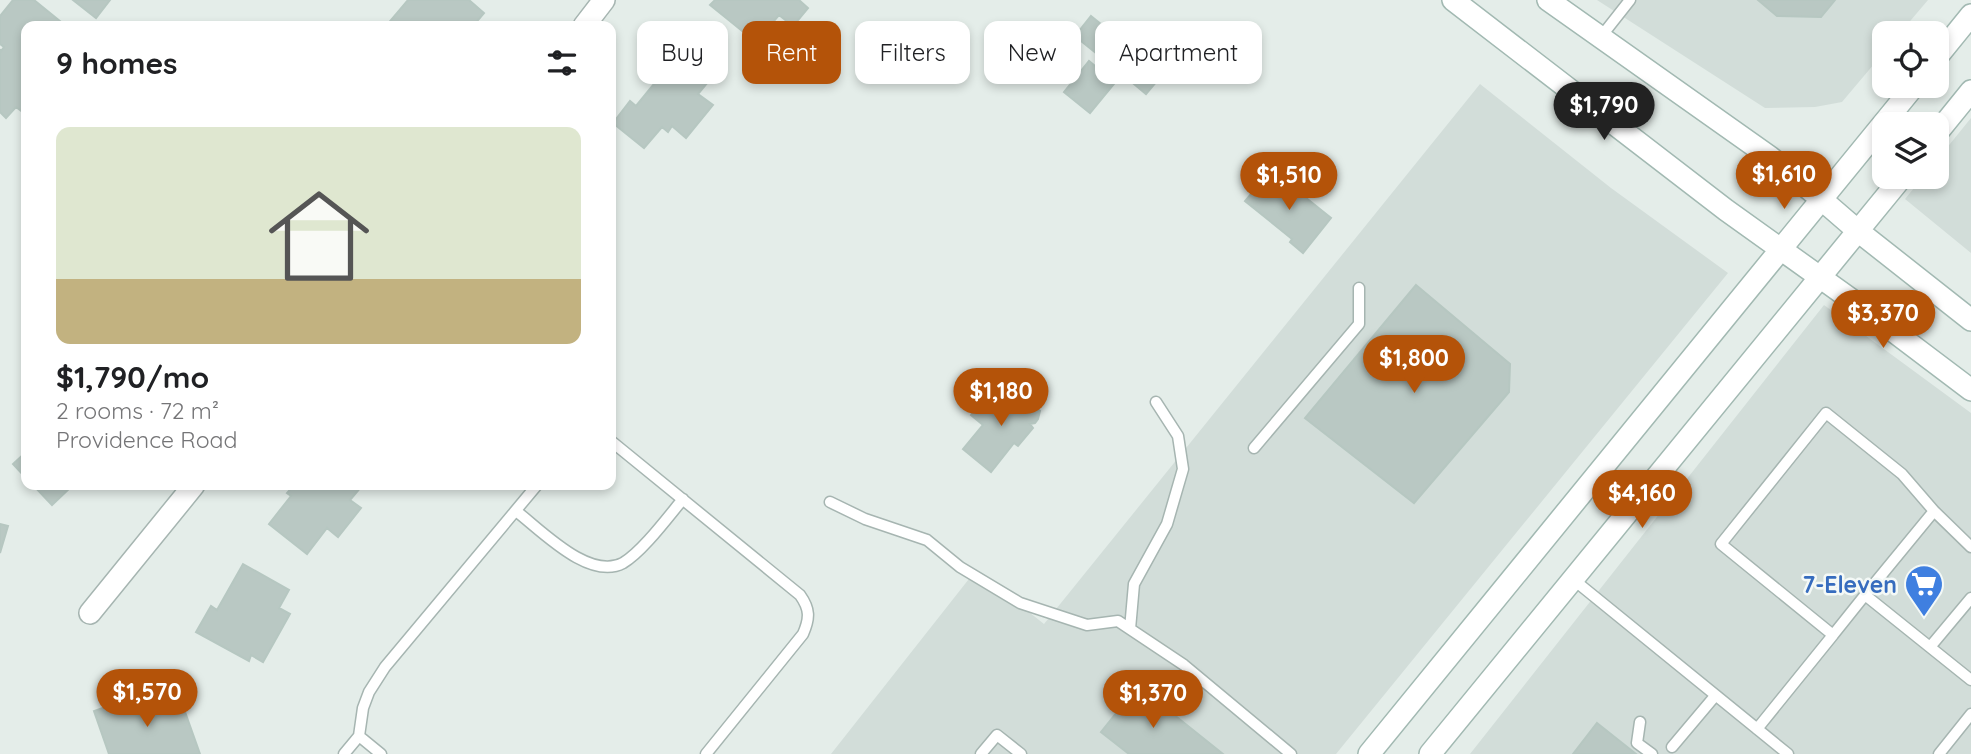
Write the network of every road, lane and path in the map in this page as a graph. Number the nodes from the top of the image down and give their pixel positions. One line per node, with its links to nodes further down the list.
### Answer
1 (604, 0): 6 (main road)
2 (1453, 0): 15 (main road)
3 (1548, 0): 7 (main road)
4 (1630, 0): 7 (lane)
5 (1971, 15): 8 (main road)
6 (588, 21)
7 (1601, 38): 13 (main road)
8 (1949, 42)
9 (1971, 91): 11 (main road)
10 (1904, 98): 13 (main road)
11 (1949, 118)
12 (1892, 189): 14 (main road)
13 (1821, 199): 14 (main road); 15 (main road)
14 (1858, 231): 16 (main road); 18 (main road)
15 (1780, 249): 16 (main road); 50 (main road)
16 (1819, 277): 19 (main road); 30 (main road)
17 (1359, 288): 22 (lane)
18 (1971, 320)
19 (1971, 390)
20 (1157, 402): 34 (lane)
21 (616, 445): 25 (lane)
22 (1254, 448)
23 (190, 490): 33 (main road)
24 (533, 490): 27 (lane)
25 (683, 499): 27 (lane); 47 (lane)
26 (830, 502): 34 (lane)
27 (516, 511): 42 (lane)
28 (1934, 511): 29 (lane); 31 (lane); 35 (lane)
29 (1971, 547)
30 (1574, 580): 38 (lane); 51 (main road)
31 (1865, 596): 35 (lane); 36 (lane)
32 (1971, 598): 36 (lane)
33 (90, 613)
34 (1130, 629): 44 (lane)
35 (1833, 635): 41 (lane)
36 (1930, 647): 37 (lane)
37 (1971, 680)
38 (1716, 696): 41 (lane); 43 (lane)
39 (1971, 714): 54 (lane)
40 (1640, 722): 52 (lane)
41 (1757, 729): 53 (lane)
42 (359, 736): 45 (lane); 46 (lane)
43 (1672, 747)
44 (1289, 753)
45 (344, 754)
46 (381, 754)
47 (706, 754)
48 (981, 754): 49 (lane)
49 (1021, 754)
50 (1369, 754)
51 (1430, 754)
52 (1652, 754)
53 (1788, 754)
54 (1939, 754)

